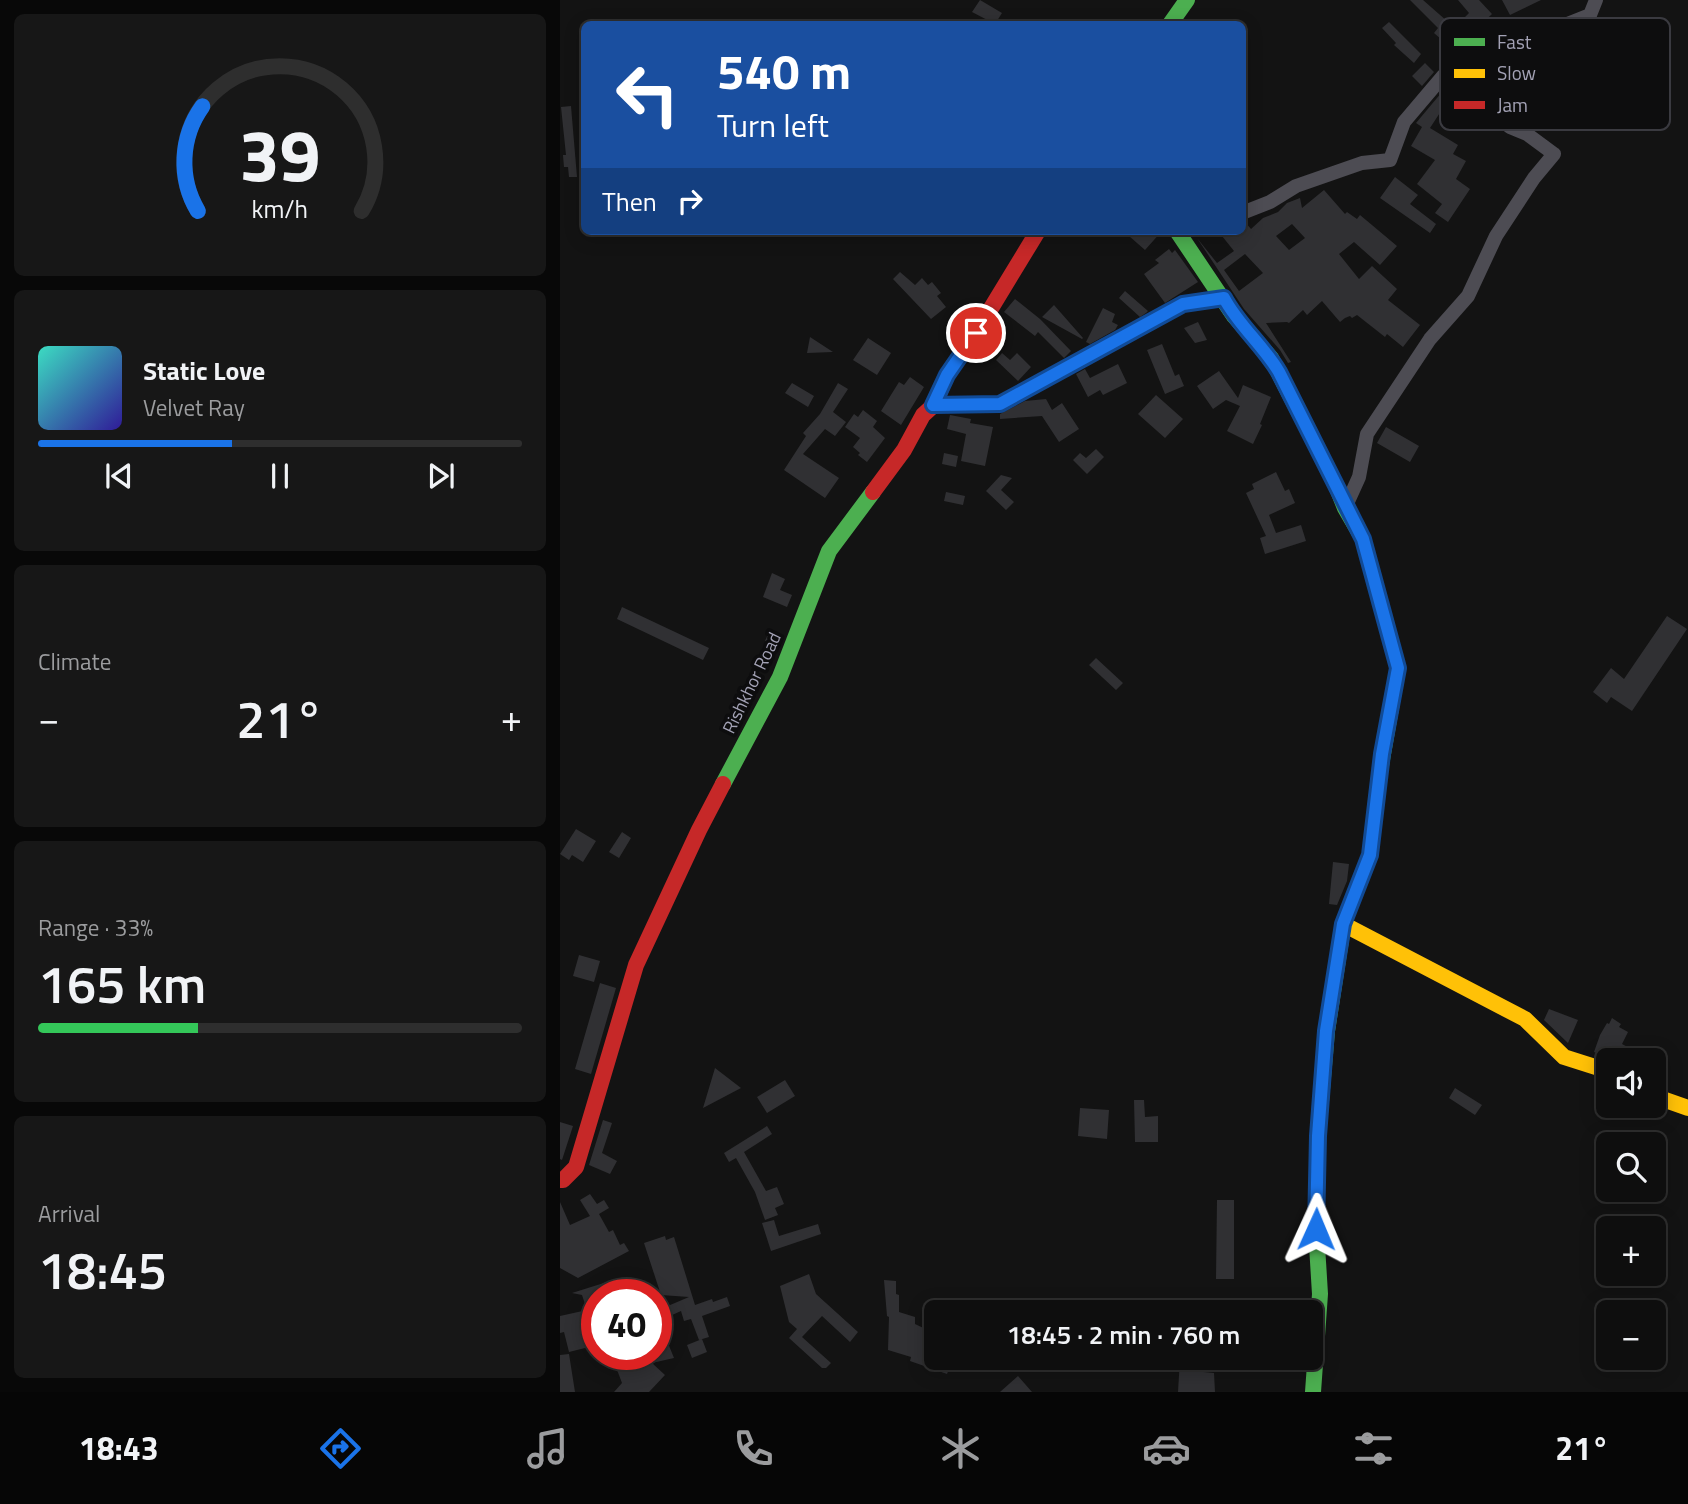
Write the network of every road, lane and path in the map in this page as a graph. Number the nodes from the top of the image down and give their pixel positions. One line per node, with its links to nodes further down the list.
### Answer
1 (1187, 0): 4 (street)
2 (1596, 0): 3 (street)
3 (1582, 18)
4 (1172, 21)
5 (1440, 80): 7 (street)
6 (1517, 130): 12 (street)
7 (1246, 211)
8 (1036, 235): 11 (street, Rishkhor Road)
9 (1184, 235): 10 (street)
10 (1224, 298): 11 (street); 12 (street)
11 (933, 405): 17 (street, Rishkhor Road)
12 (1345, 508): 13 (street)
13 (1343, 924): 14 (street); 18 (street)
14 (1596, 1068)
15 (1666, 1100): 16 (street)
16 (1688, 1108)
17 (560, 1180)
18 (1313, 1392)

